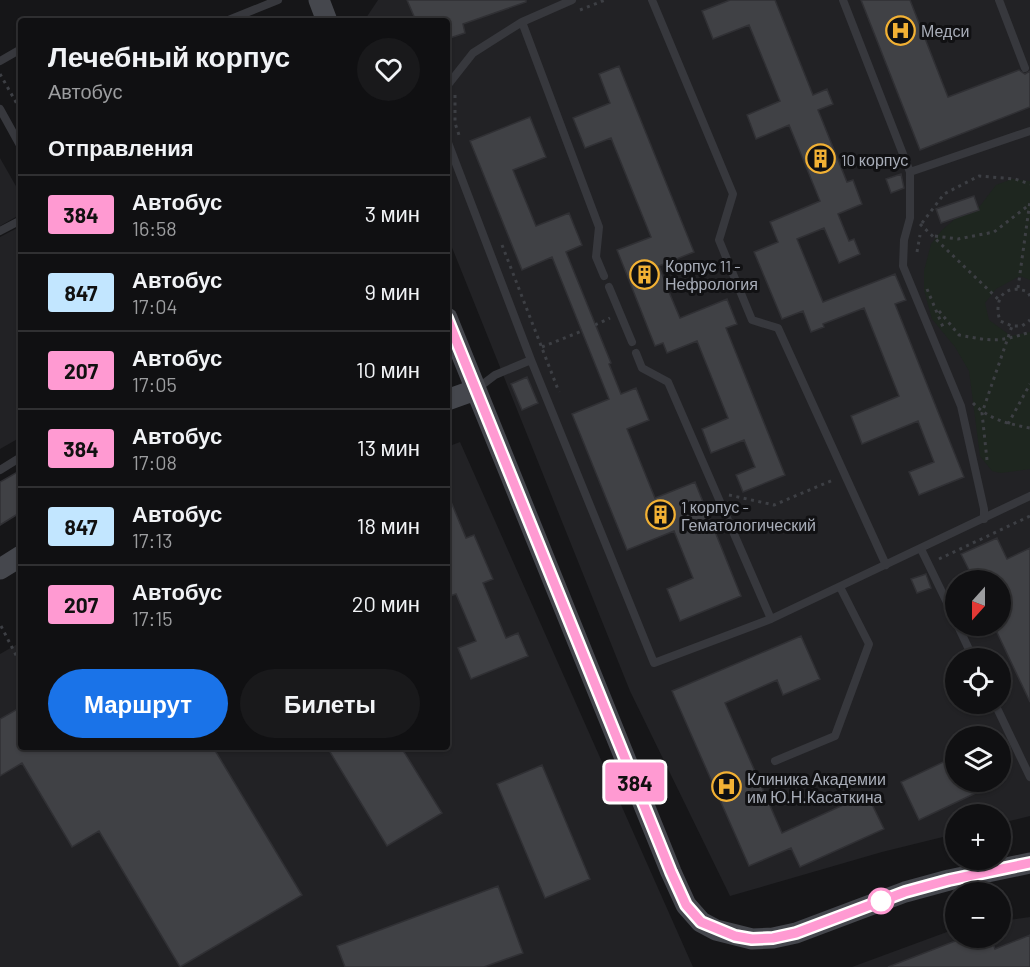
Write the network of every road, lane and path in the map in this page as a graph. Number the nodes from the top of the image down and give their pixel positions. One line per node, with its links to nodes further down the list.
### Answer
1 (278, 0): 9 (lane)
2 (318, 0): 10 (street)
3 (572, 0): 11 (lane)
4 (605, 0): 8 (path)
5 (652, 0): 64 (lane)
6 (843, 0): 24 (lane)
7 (999, 0): 14 (lane)
8 (574, 13)
9 (233, 18)
10 (326, 18)
11 (522, 22): 16 (lane); 35 (lane)
12 (18, 51): 13 (lane)
13 (0, 61)
14 (1025, 68)
15 (0, 74): 18 (path)
16 (450, 82)
17 (461, 87): 22 (path)
18 (18, 106)
19 (0, 109): 21 (lane)
20 (1030, 131): 24 (lane)
21 (18, 142)
22 (463, 144)
23 (450, 148): 52 (lane)
24 (910, 172): 28 (lane)
25 (1030, 184): 30 (path)
26 (1030, 201): 27 (path)
27 (1029, 205): 32 (path); 38 (path)
28 (910, 218): 30 (path); 68 (lane)
29 (18, 222): 31 (lane)
30 (921, 224): 32 (path); 34 (path)
31 (0, 231)
32 (933, 236): 40 (path)
33 (500, 240): 50 (path)
34 (917, 255)
35 (604, 276)
36 (926, 286): 41 (path)
37 (609, 287): 49 (lane)
38 (1018, 288): 39 (path); 40 (path)
39 (1030, 296)
40 (999, 300): 44 (path)
41 (936, 307): 45 (path); 48 (path)
42 (1030, 320): 44 (path)
43 (450, 326): 54 (street)
44 (1012, 326): 48 (path)
45 (943, 327)
46 (582, 331): 50 (path)
47 (1030, 332): 48 (path)
48 (1006, 340): 58 (path)
49 (632, 342)
50 (542, 347): 57 (path)
51 (636, 353): 78 (lane)
52 (531, 360): 54 (lane); 78 (lane)
53 (1030, 384): 59 (path)
54 (475, 390): 56 (street); 84 (street)
55 (968, 398): 58 (path)
56 (450, 399)
57 (563, 402)
58 (982, 413): 59 (path); 63 (path)
59 (1008, 424): 60 (path)
60 (1030, 428)
61 (18, 459): 62 (lane)
62 (0, 470)
63 (988, 470)
64 (845, 475): 65 (path); 72 (lane)
65 (724, 494)
66 (1030, 496): 68 (lane)
67 (1030, 516): 71 (path)
68 (984, 519): 69 (lane)
69 (921, 549): 72 (lane); 77 (lane)
70 (18, 558): 73 (street)
71 (939, 560)
72 (886, 565): 76 (lane)
73 (0, 568)
74 (18, 573): 75 (street)
75 (0, 580)
76 (840, 587): 78 (lane); 82 (lane)
77 (945, 598)
78 (771, 619)
79 (1, 626): 80 (path)
80 (18, 659)
81 (1000, 714): 83 (lane)
82 (775, 761)
83 (1030, 777)
84 (1030, 863)

